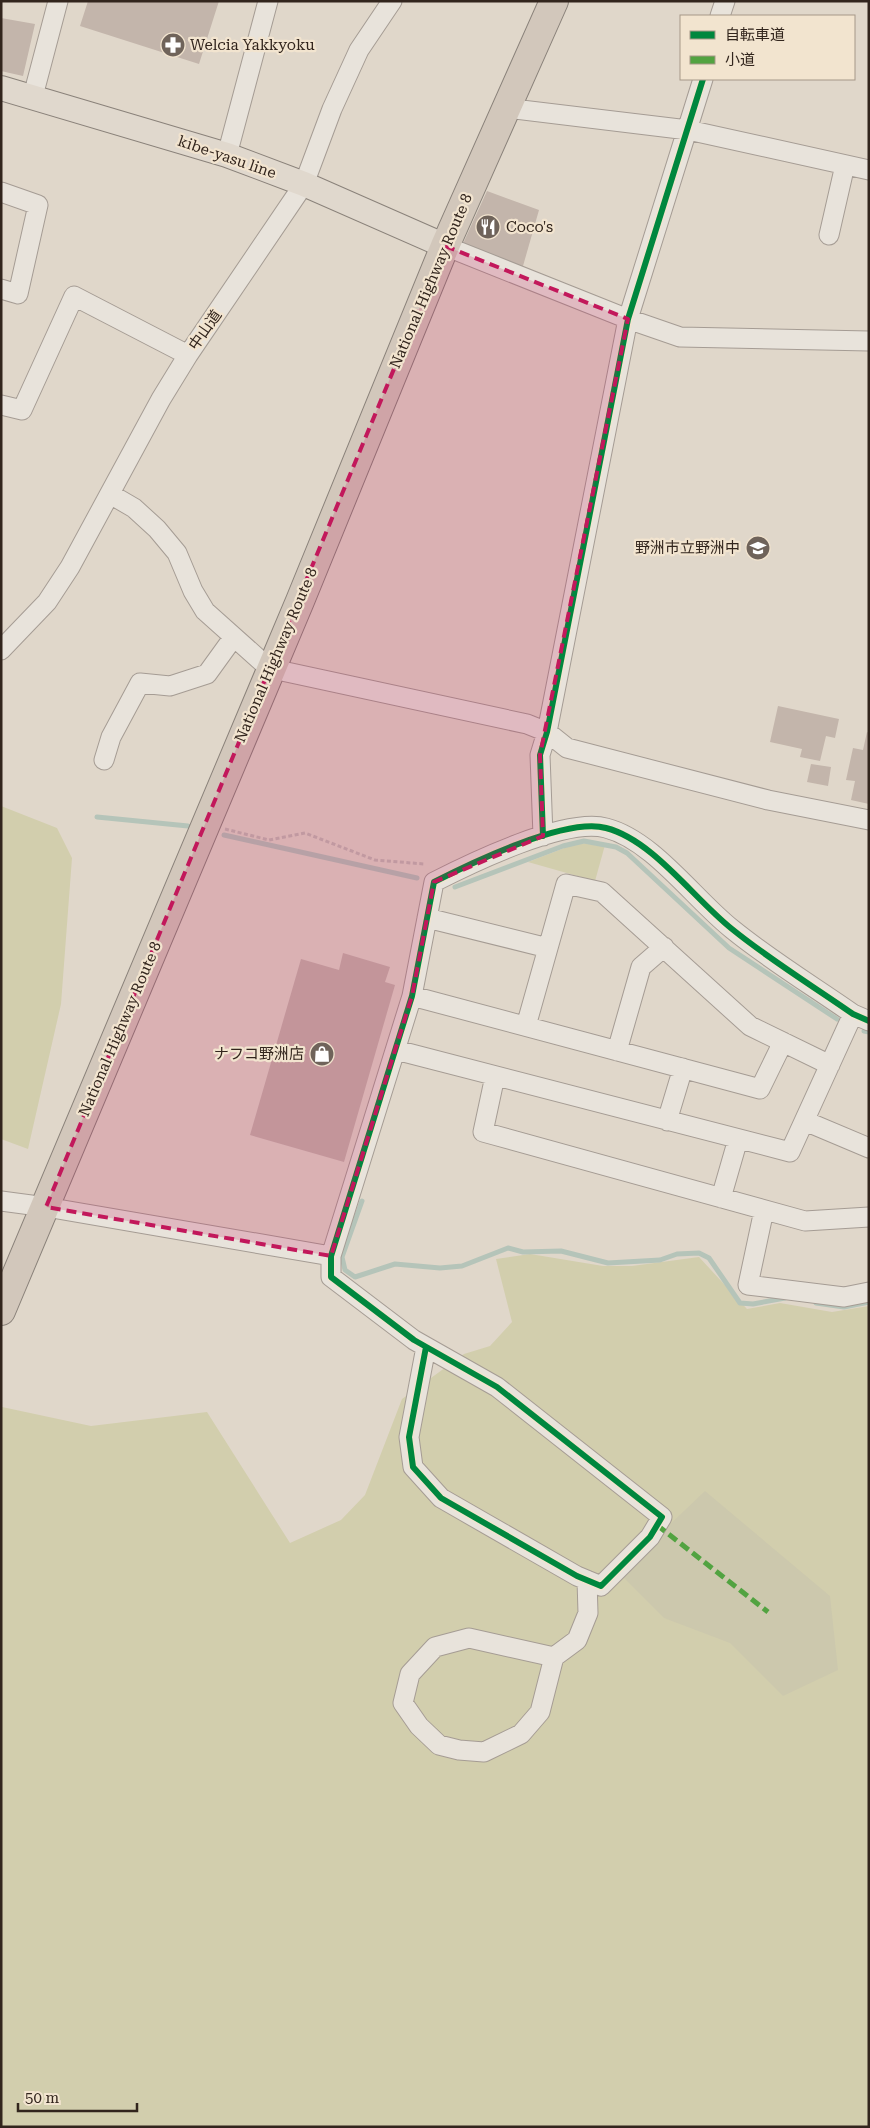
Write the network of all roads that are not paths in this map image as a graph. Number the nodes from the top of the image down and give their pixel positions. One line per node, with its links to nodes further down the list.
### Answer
1 (58, 1): 9 (street)
2 (392, 1): 15 (street, 中山道)
3 (554, 1): 10 (highway, National Highway Route 8)
4 (725, 1): 6 (street)
5 (263, 3): 12 (street)
6 (720, 15)
7 (703, 80): 11 (street)
8 (1, 88): 9 (main road, kibe-yasu line)
9 (33, 96): 12 (main road, kibe-yasu line)
10 (506, 108): 11 (street); 18 (highway, National Highway Route 8)
11 (688, 130): 13 (street); 20 (street)
12 (227, 155): 15 (main road, kibe-yasu line)
13 (845, 165): 14 (street); 17 (street)
14 (869, 170)
15 (304, 184): 18 (main road, kibe-yasu line); 22 (street, 中山道)
16 (1, 192): 19 (street)
17 (828, 235)
18 (444, 246): 20 (street); 27 (highway, National Highway Route 8)
19 (1, 289)
20 (628, 319): 21 (street); 28 (street)
21 (869, 341)
22 (188, 355): 23 (street); 24 (street, 中山道)
23 (1, 404)
24 (110, 494): 25 (street); 26 (street, 中山道)
25 (233, 638): 27 (street); 29 (street)
26 (1, 650)
27 (271, 667): 28 (street); 50 (highway, National Highway Route 8)
28 (547, 732): 30 (street); 31 (street)
29 (104, 760)
30 (869, 820)
31 (543, 836): 32 (street); 36 (street)
32 (427, 918): 34 (street); 35 (street)
33 (664, 947): 34 (street); 38 (street); 40 (street)
34 (548, 948): 37 (street)
35 (412, 996): 37 (street); 39 (street)
36 (861, 1018): 41 (street)
37 (526, 1026): 40 (street)
38 (783, 1042): 41 (street); 42 (street)
39 (396, 1050): 43 (street); 53 (street)
40 (617, 1051): 42 (street)
41 (830, 1065): 45 (street)
42 (683, 1068): 44 (street)
43 (496, 1076): 44 (street); 48 (street)
44 (667, 1120): 46 (street)
45 (805, 1121): 46 (street); 47 (street)
46 (738, 1139): 48 (street)
47 (869, 1148)
48 (722, 1198): 51 (street)
49 (1, 1201): 50 (street)
50 (46, 1207): 53 (street); 55 (highway, National Highway Route 8)
51 (764, 1210): 52 (street); 54 (street)
52 (869, 1217)
53 (331, 1256): 56 (street)
54 (869, 1292)
55 (1, 1311)
56 (426, 1347): 57 (street); 57 (street)
57 (587, 1580): 58 (street)
58 (554, 1657): 58 (street)

